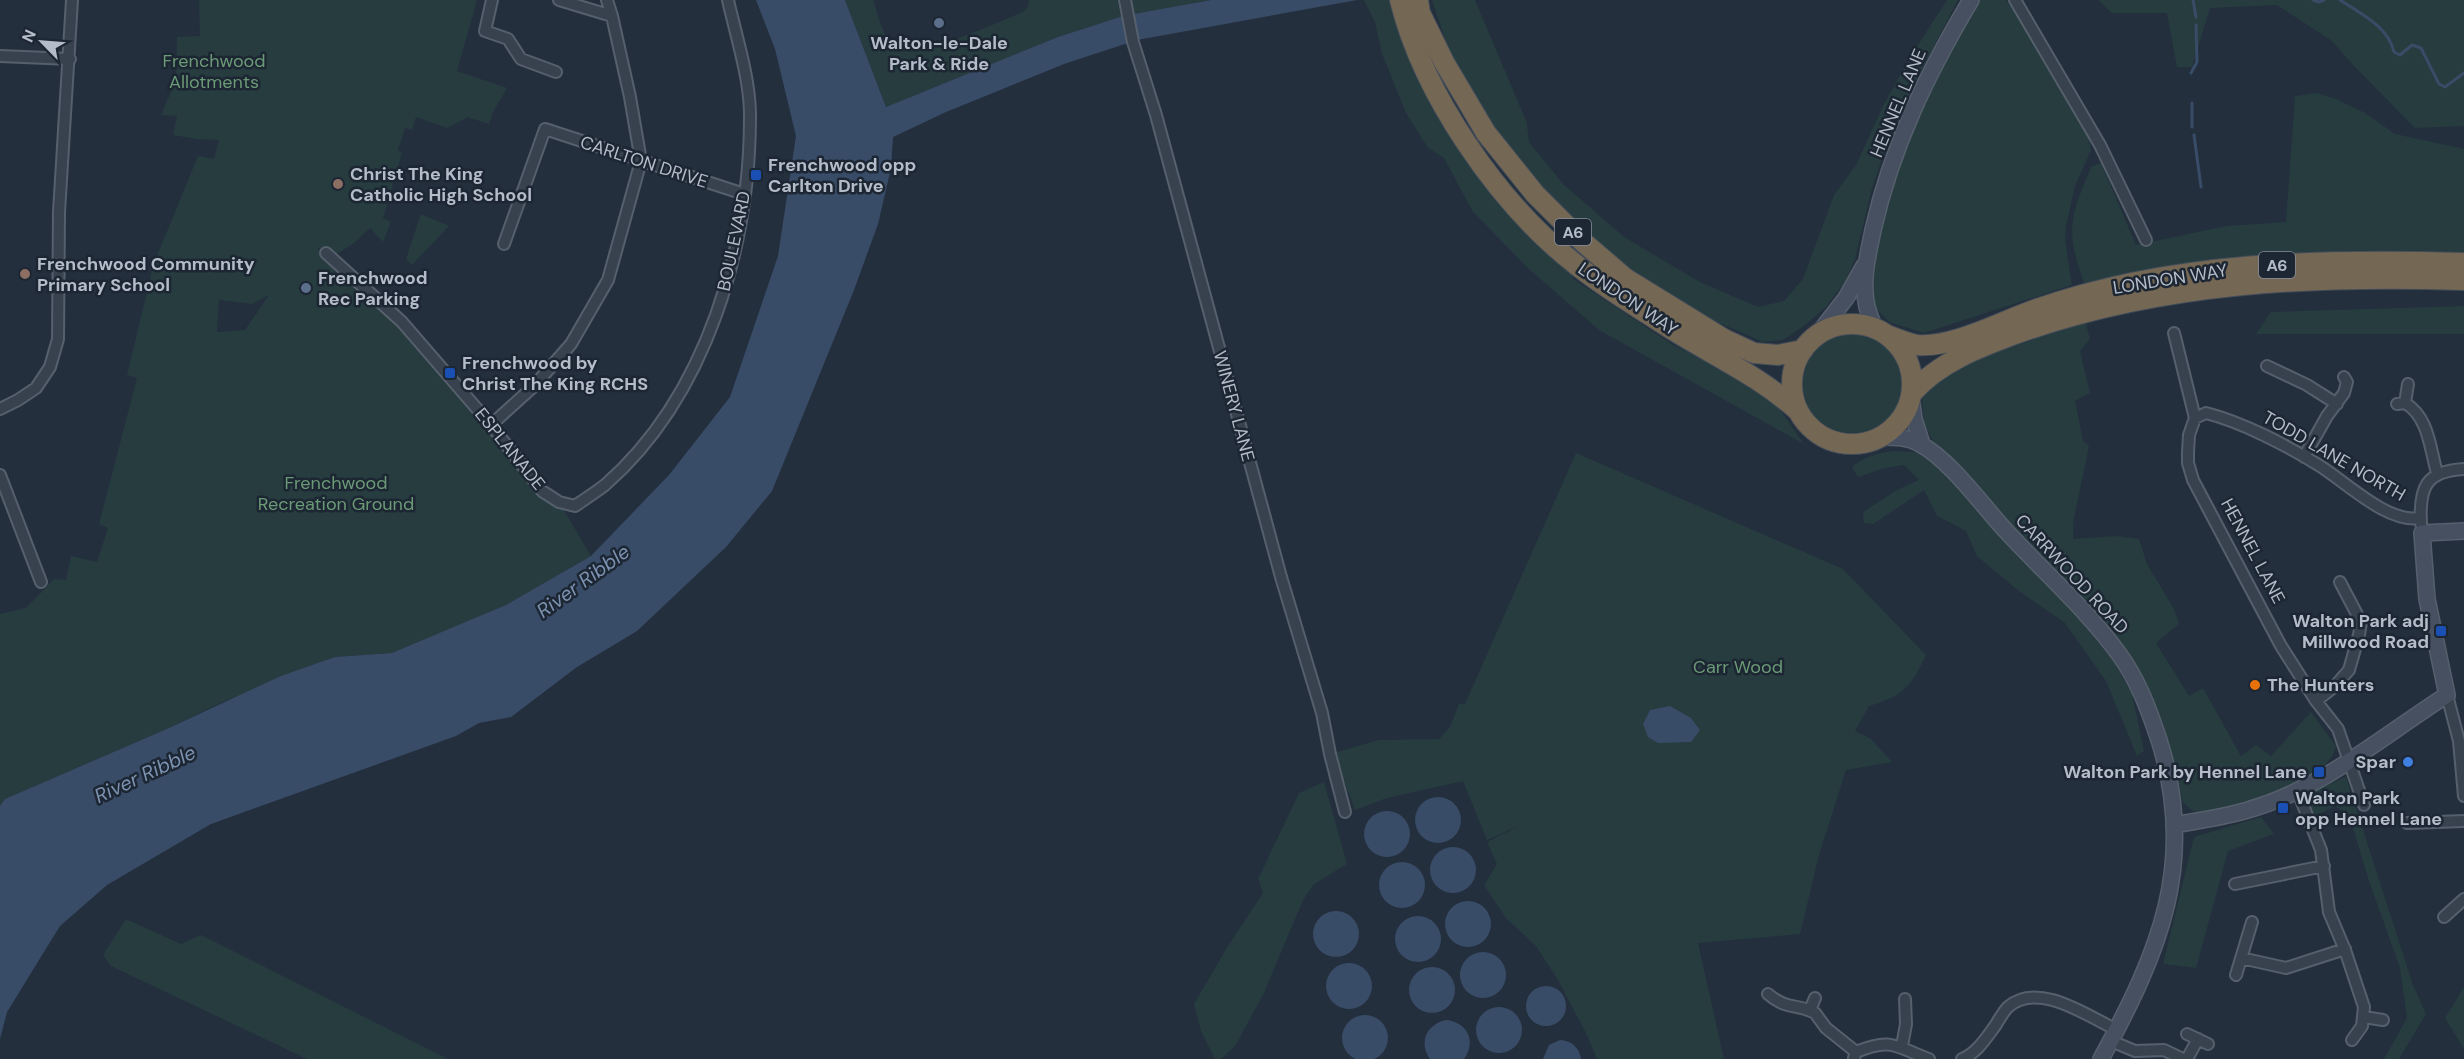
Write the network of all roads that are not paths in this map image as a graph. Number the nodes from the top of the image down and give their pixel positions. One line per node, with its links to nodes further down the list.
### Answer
1 (72, 0): 12 (street)
2 (492, 0): 13 (street)
3 (559, 0): 10 (street)
4 (607, 0): 10 (street)
5 (728, 0): 15 (street, BOULEVARD)
6 (1125, 0): 51 (street, WINERY LANE)
7 (1971, 0): 19 (street, HENNEL LANE)
8 (2015, 0): 16 (street)
9 (1411, 8): 24 (highway, LONDON WAY / A6); 31 (highway, LONDON WAY / A6)
10 (612, 16): 14 (street)
11 (0, 56): 12 (street)
12 (70, 59): 30 (street)
13 (556, 72)
14 (641, 161): 15 (street, CARLTON DRIVE); 17 (street, CARLTON DRIVE); 33 (street)
15 (744, 194): 40 (street, BOULEVARD)
16 (2146, 240)
17 (504, 244)
18 (326, 254): 33 (street, ESPLANADE)
19 (1866, 262): 22 (street, HENNEL LANE); 24 (street, HENNEL LANE)
20 (2464, 263): 22 (highway, LONDON WAY / A6)
21 (2464, 280): 28 (highway, LONDON WAY / A6)
22 (1881, 332): 24 (highway, A6); 28 (highway)
23 (2174, 333): 32 (street, HENNEL LANE)
24 (1809, 344): 31 (highway)
25 (2267, 366): 29 (street)
26 (2344, 377): 29 (street)
27 (2408, 384): 38 (street)
28 (1911, 394): 34 (highway, A6); 35 (street)
29 (2337, 404): 36 (street)
30 (0, 409)
31 (1798, 411): 34 (highway, A6)
32 (2195, 418): 36 (street, TODD LANE NORTH); 46 (street, HENNEL LANE)
33 (491, 425): 40 (street, ESPLANADE)
34 (1881, 437): 35 (street, CARRWOOD ROAD)
35 (1922, 444): 54 (street, CARRWOOD ROAD)
36 (2304, 457): 41 (street, TODD LANE NORTH)
37 (2464, 469): 38 (street)
38 (2437, 474): 41 (street)
39 (0, 475): 43 (street)
40 (575, 506)
41 (2421, 525): 42 (street, TODD LANE NORTH); 45 (street)
42 (2464, 531)
43 (41, 582)
44 (2340, 582): 46 (street)
45 (2446, 695): 47 (street); 49 (street)
46 (2316, 701): 47 (street, HENNEL LANE)
47 (2349, 762): 48 (street); 50 (street, HENNEL LANE)
48 (2297, 790): 54 (street); 55 (street)
49 (2464, 796)
50 (2364, 805)
51 (1345, 812)
52 (2464, 821): 53 (street)
53 (2407, 823)
54 (2174, 825): 69 (street, CARRWOOD ROAD)
55 (2324, 866): 56 (street); 60 (street)
56 (2235, 884)
57 (2464, 899): 58 (street)
58 (2444, 917)
59 (2252, 922): 61 (street)
60 (2345, 949): 61 (street); 67 (street)
61 (2241, 958): 62 (street)
62 (2236, 975)
63 (1768, 994): 66 (street)
64 (1815, 998): 66 (street)
65 (1905, 999): 72 (street)
66 (1810, 1010): 73 (street)
67 (2364, 1017): 68 (street); 71 (street)
68 (2383, 1020)
69 (2114, 1035): 75 (street); 76 (street, CARRWOOD ROAD); 77 (street)
70 (2198, 1039): 77 (street)
71 (2352, 1040)
72 (1902, 1046): 73 (street); 74 (street)
73 (1855, 1056)
74 (1929, 1059)
75 (1962, 1059)
76 (2102, 1059)
77 (2185, 1059)

